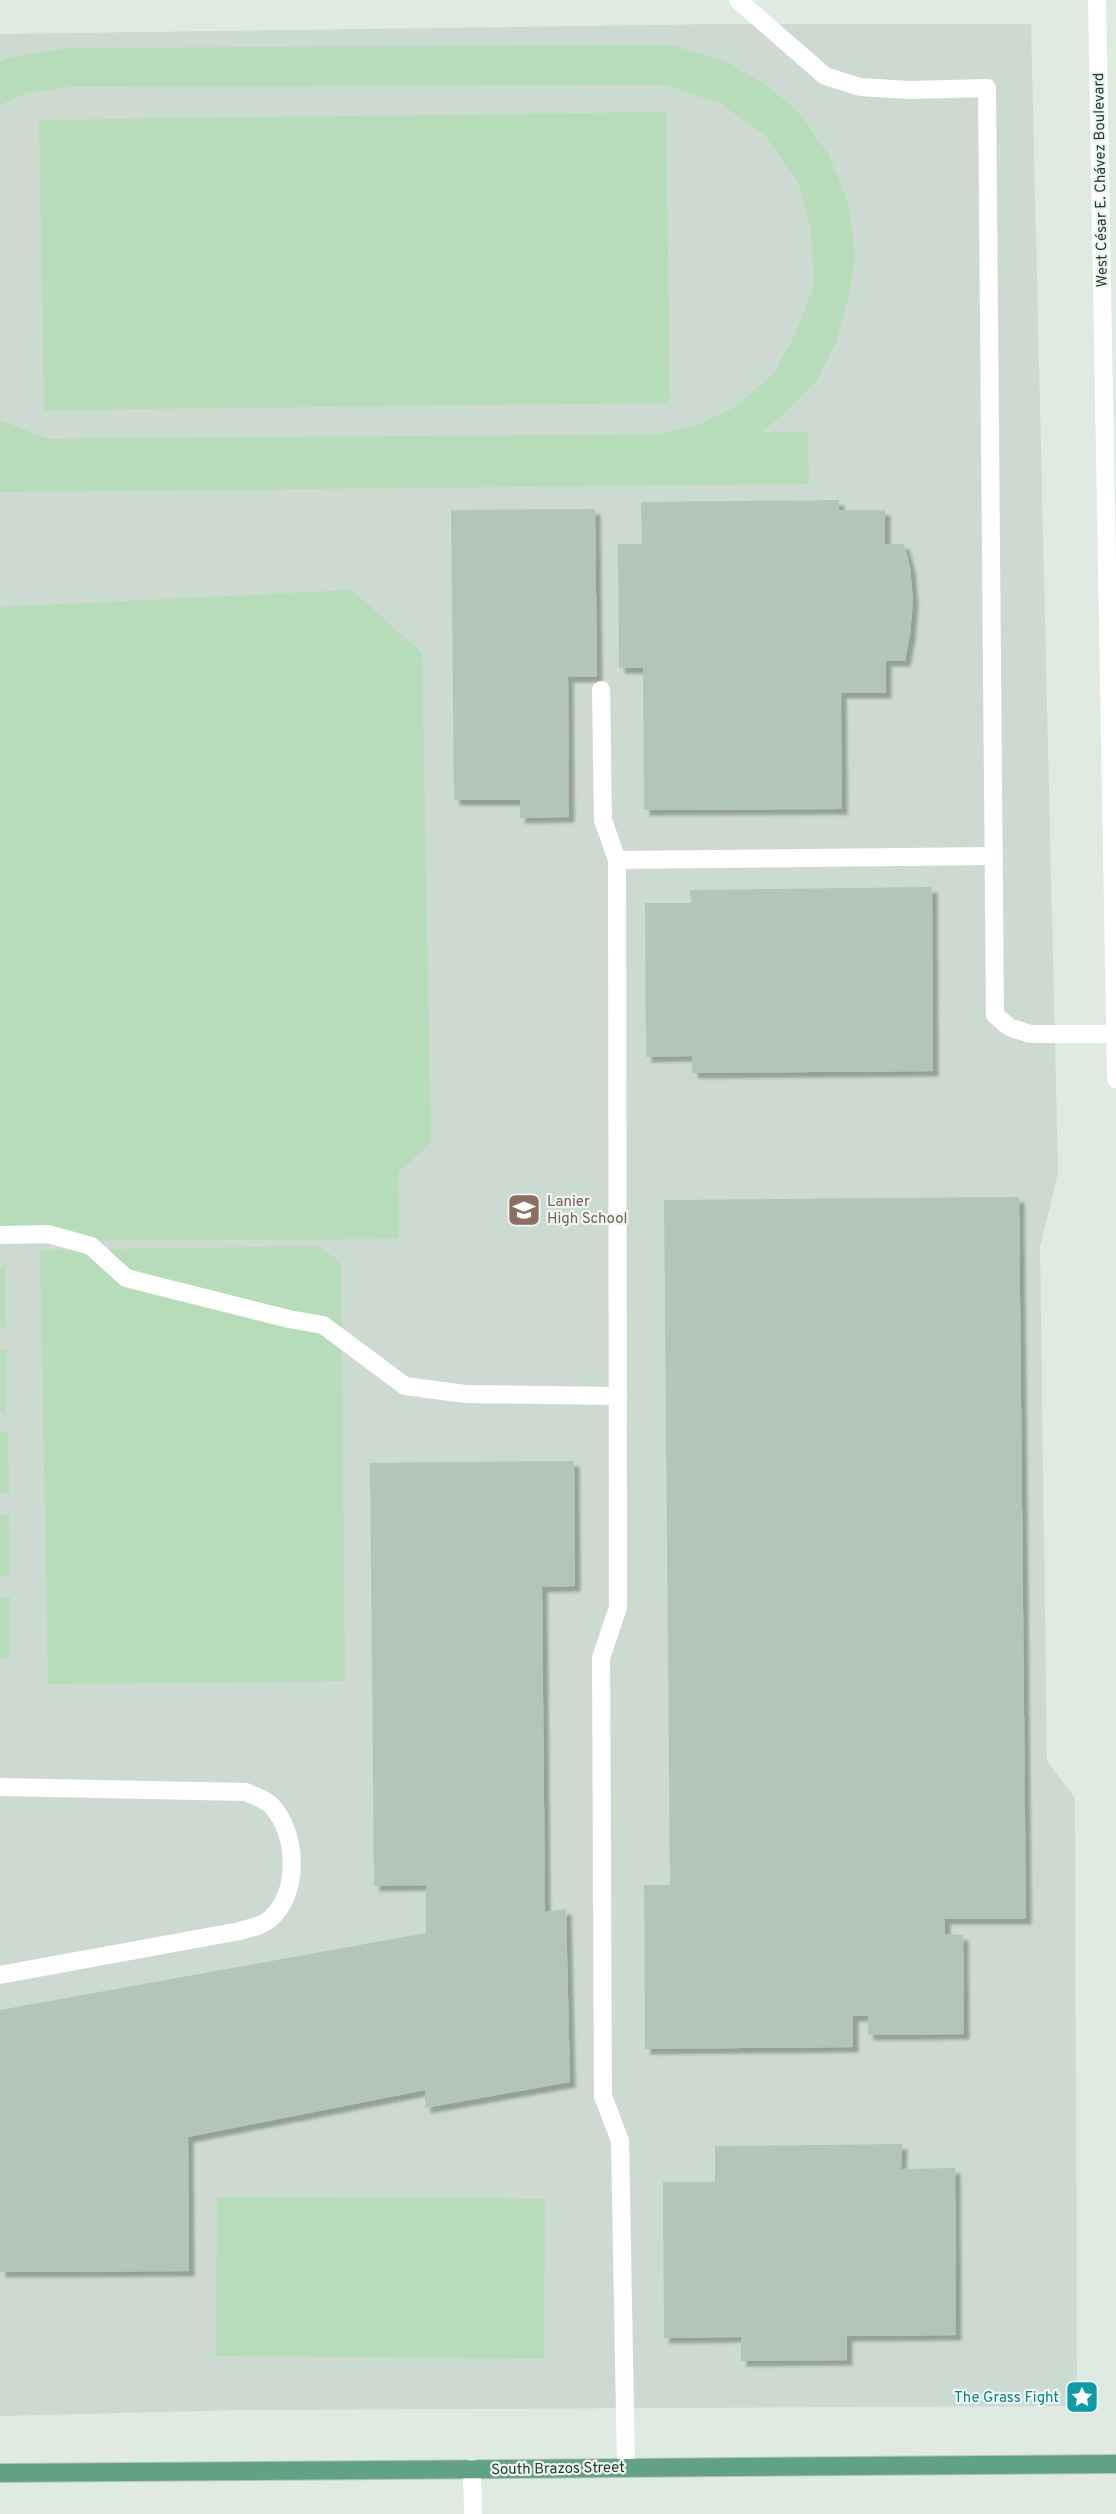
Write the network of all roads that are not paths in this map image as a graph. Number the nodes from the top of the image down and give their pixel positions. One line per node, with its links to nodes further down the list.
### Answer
1 (738, 0): 6 (street)
2 (1097, 0): 3 (street, West César E. Chávez Boulevard)
3 (1109, 283): 4 (street, West César E. Chávez Boulevard)
4 (1112, 600): 8 (street, West César E. Chávez Boulevard)
5 (601, 690): 7 (street)
6 (994, 856): 7 (street); 8 (street)
7 (616, 860): 11 (street)
8 (1115, 1034): 9 (street, West César E. Chávez Boulevard)
9 (1116, 1079)
10 (0, 1235): 11 (street)
11 (618, 1396): 15 (street)
12 (0, 1787): 13 (street)
13 (0, 1975)
14 (1116, 2464): 15 (main road, South Brazos Street)
15 (627, 2467): 16 (main road, South Brazos Street)
16 (472, 2468): 17 (main road, South Brazos Street); 18 (street)
17 (0, 2473)
18 (472, 2514)

